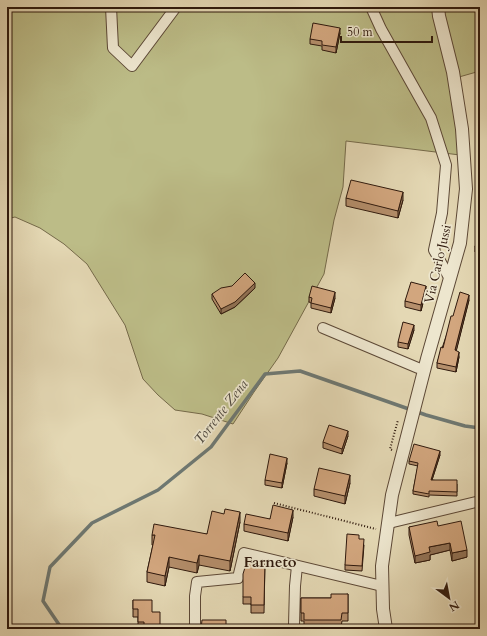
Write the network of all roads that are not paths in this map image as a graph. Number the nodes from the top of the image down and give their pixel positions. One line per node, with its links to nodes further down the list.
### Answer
1 (112, 7): 2 (street)
2 (176, 7)
3 (371, 7): 5 (street)
4 (438, 7): 5 (street, Via Carlo Jussi)
5 (450, 279): 9 (street, Via Carlo Jussi)
6 (323, 328): 7 (street)
7 (418, 368)
8 (480, 501): 9 (street)
9 (389, 523): 11 (street, Via Carlo Jussi)
10 (297, 566): 11 (street); 12 (street); 13 (street)
11 (382, 586): 14 (street, Via Carlo Jussi)
12 (294, 626)
13 (195, 628)
14 (386, 629)

